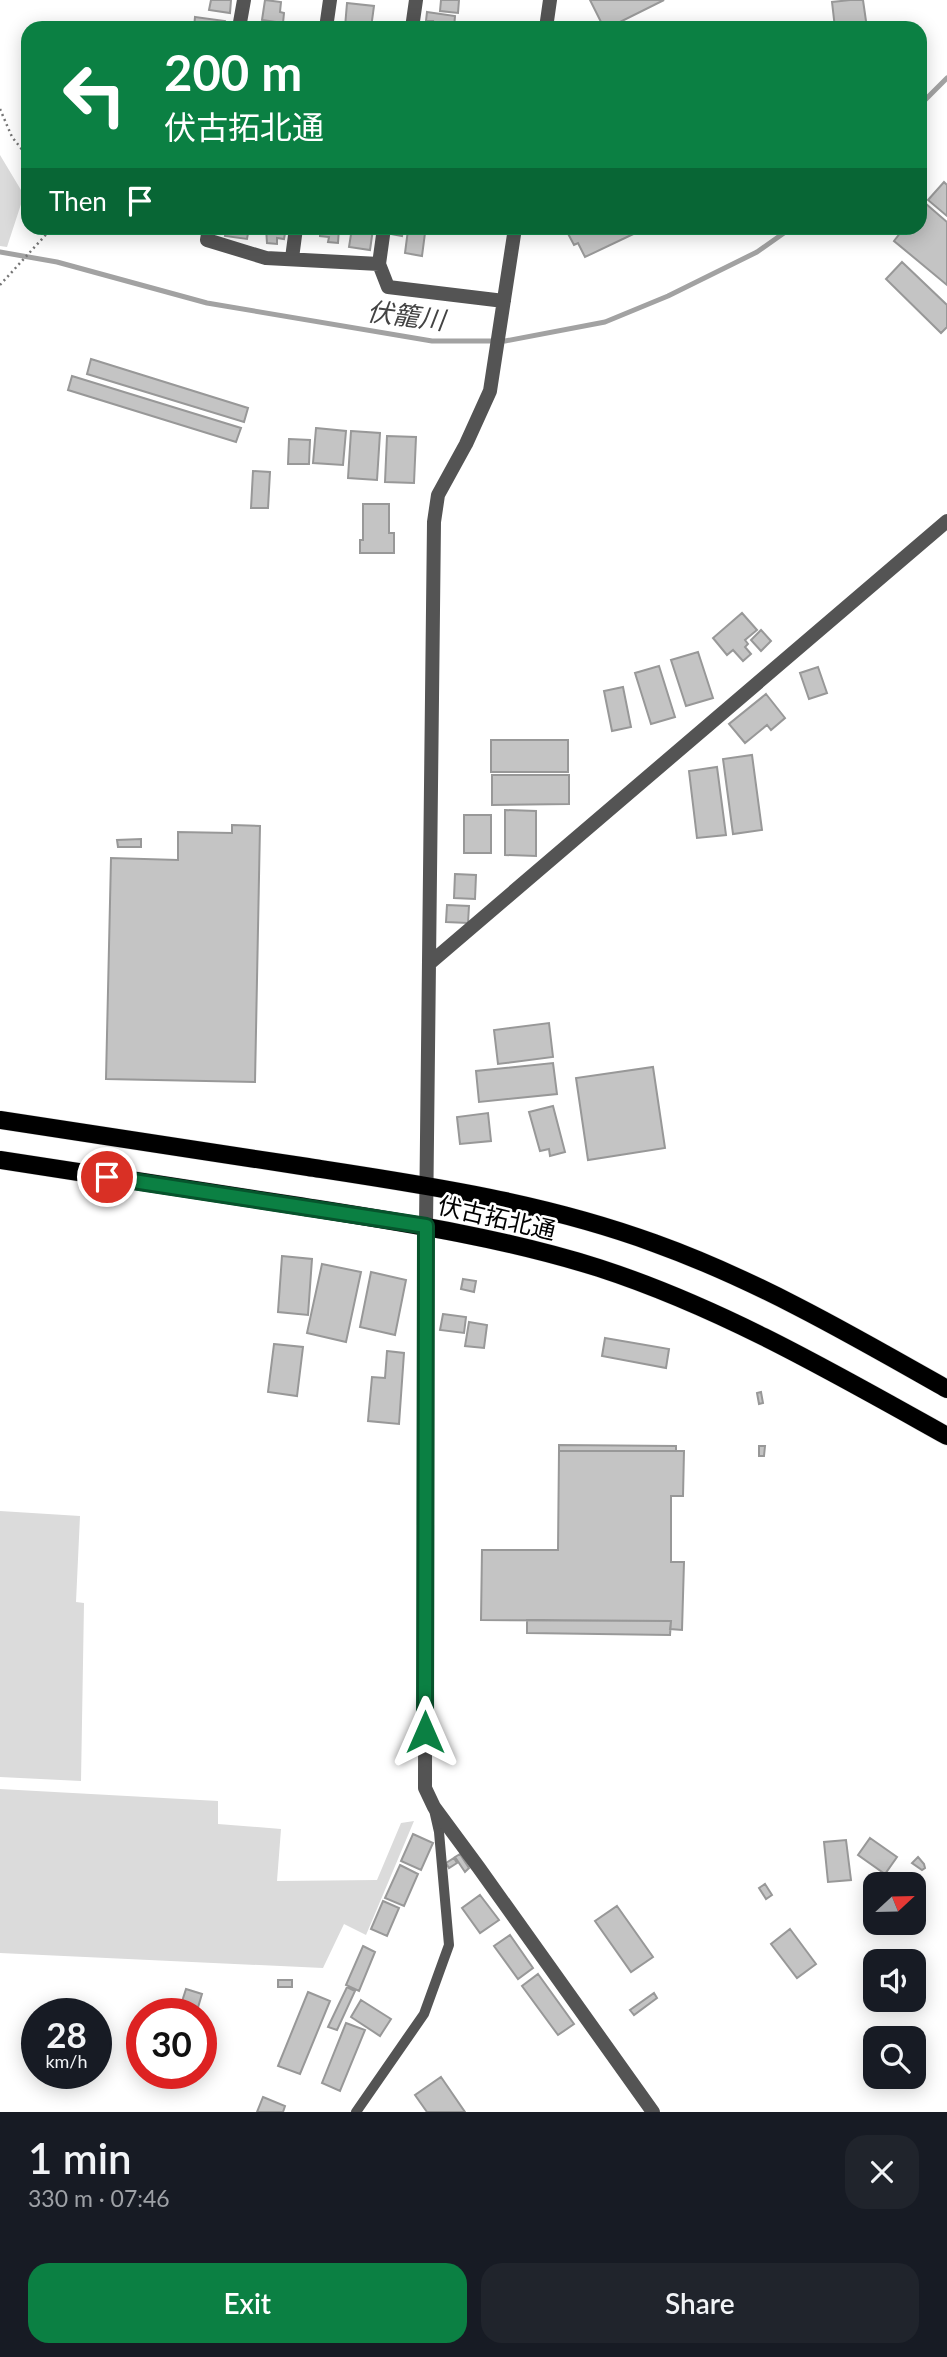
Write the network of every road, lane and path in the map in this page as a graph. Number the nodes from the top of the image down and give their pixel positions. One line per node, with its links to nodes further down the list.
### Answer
1 (244, 0): 5 (street)
2 (330, 0): 6 (street)
3 (416, 0): 7 (street)
4 (550, 0): 8 (street)
5 (240, 21)
6 (327, 21)
7 (413, 21)
8 (546, 21)
9 (0, 109): 10 (path)
10 (21, 148)
11 (46, 235): 18 (path)
12 (208, 235): 16 (street)
13 (295, 235): 16 (street)
14 (383, 235): 17 (street)
15 (514, 235): 19 (street)
16 (292, 258): 17 (street)
17 (379, 264): 19 (street)
18 (0, 285)
19 (503, 306): 21 (street)
20 (947, 521): 21 (street)
21 (430, 963): 24 (street)
22 (0, 1120): 24 (main road, 伏古拓北通)
23 (0, 1160): 25 (main road, 伏古拓北通)
24 (427, 1185): 25 (street); 26 (main road, 伏古拓北通)
25 (426, 1226): 27 (main road, 伏古拓北通); 28 (street)
26 (947, 1389)
27 (947, 1436)
28 (434, 1807): 29 (lane); 30 (street)
29 (356, 2112)
30 (653, 2112)

